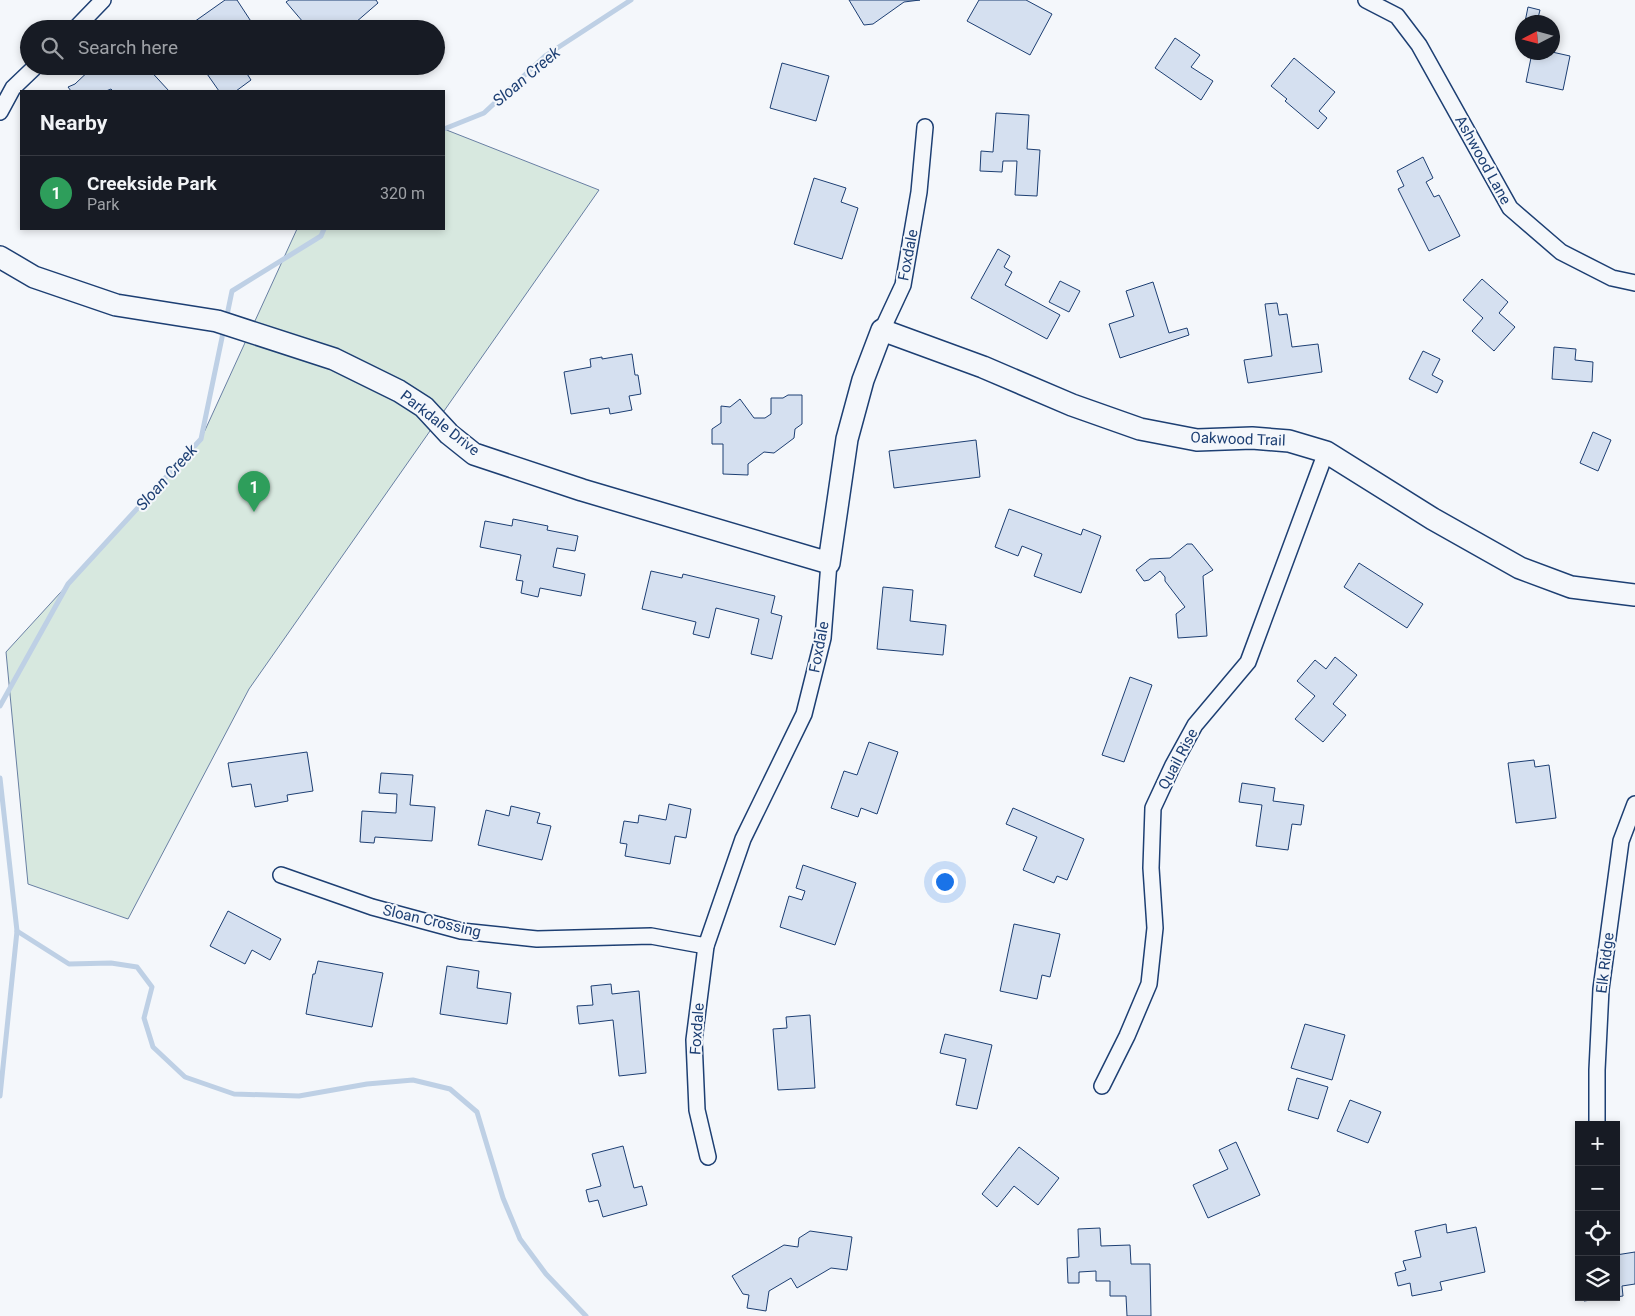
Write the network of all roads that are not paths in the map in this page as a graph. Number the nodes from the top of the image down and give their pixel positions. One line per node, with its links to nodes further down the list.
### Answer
1 (103, 0): 3 (street)
2 (1366, 0): 8 (street, Ashwood Lane)
3 (83, 20)
4 (27, 75): 5 (street)
5 (0, 112)
6 (925, 127): 9 (street, Foxdale)
7 (0, 257): 11 (street, Parkdale Drive)
8 (1635, 283)
9 (882, 330): 10 (street, Oakwood Trail); 11 (street, Foxdale)
10 (1326, 452): 12 (street, Oakwood Trail); 16 (street, Quail Rise)
11 (829, 563): 15 (street, Foxdale)
12 (1635, 595)
13 (1635, 804): 17 (street, Elk Ridge)
14 (281, 875): 15 (street, Sloan Crossing)
15 (706, 946): 18 (street, Foxdale)
16 (1102, 1086)
17 (1597, 1121)
18 (708, 1157)

